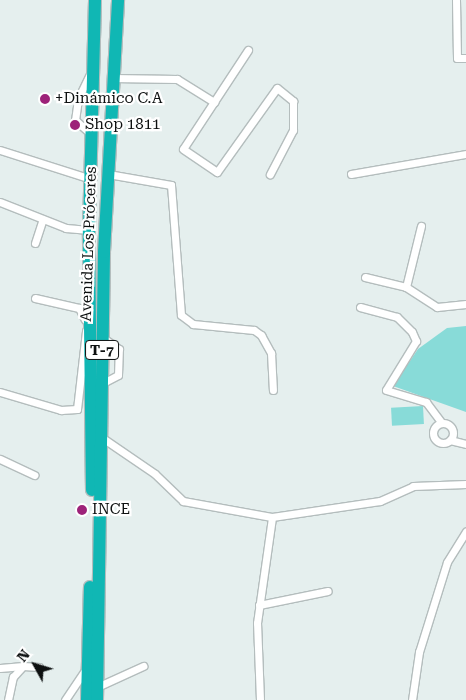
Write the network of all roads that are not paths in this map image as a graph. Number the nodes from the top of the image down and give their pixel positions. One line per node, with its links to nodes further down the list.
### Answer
1 (456, 0): 5 (street)
2 (95, 1): 3 (highway); 13 (highway, Avenida Los Próceres / T-7)
3 (118, 4): 6 (highway, Avenida Los Próceres / T-7)
4 (248, 50): 7 (street)
5 (466, 58)
6 (111, 78): 7 (street); 10 (highway, Avenida Los Próceres / T-7)
7 (214, 102): 11 (street)
8 (0, 150): 13 (street)
9 (466, 154): 12 (street)
10 (108, 174): 25 (highway, Avenida Los Próceres / T-7); 27 (street)
11 (270, 174)
12 (351, 174)
13 (91, 179): 17 (highway, Avenida Los Próceres / T-7)
14 (0, 202): 15 (street)
15 (43, 218): 17 (street); 18 (street)
16 (421, 226): 20 (street)
17 (89, 230): 24 (highway, Avenida Los Próceres / T-7)
18 (35, 243)
19 (365, 277): 20 (street)
20 (406, 287): 22 (street)
21 (35, 298): 24 (street)
22 (466, 304)
23 (360, 307): 29 (street)
24 (88, 329): 28 (street); 40 (highway, Avenida Los Próceres / T-7)
25 (102, 337): 26 (highway, Avenida Los Próceres / T-7); 26 (street)
26 (101, 384): 30 (highway, Avenida Los Próceres / T-7)
27 (273, 390)
28 (0, 392)
29 (442, 423): 31 (street); 31 (street)
30 (101, 436): 36 (street); 47 (highway, Avenida Los Próceres / T-7)
31 (450, 440): 32 (street)
32 (466, 444)
33 (0, 459): 34 (street)
34 (34, 475)
35 (466, 484): 36 (street)
36 (272, 517): 39 (street)
37 (466, 531): 53 (street)
38 (328, 591): 39 (street)
39 (259, 605): 52 (street)
40 (88, 664): 45 (street); 51 (highway, Avenida Los Próceres / T-7)
41 (23, 666): 43 (street); 44 (street); 46 (street)
42 (143, 666): 47 (street)
43 (40, 667)
44 (0, 668)
45 (75, 687): 49 (street); 50 (street)
46 (4, 691): 48 (street)
47 (97, 694)
48 (8, 700)
49 (66, 700)
50 (74, 700)
51 (87, 700)
52 (260, 700)
53 (412, 700)

